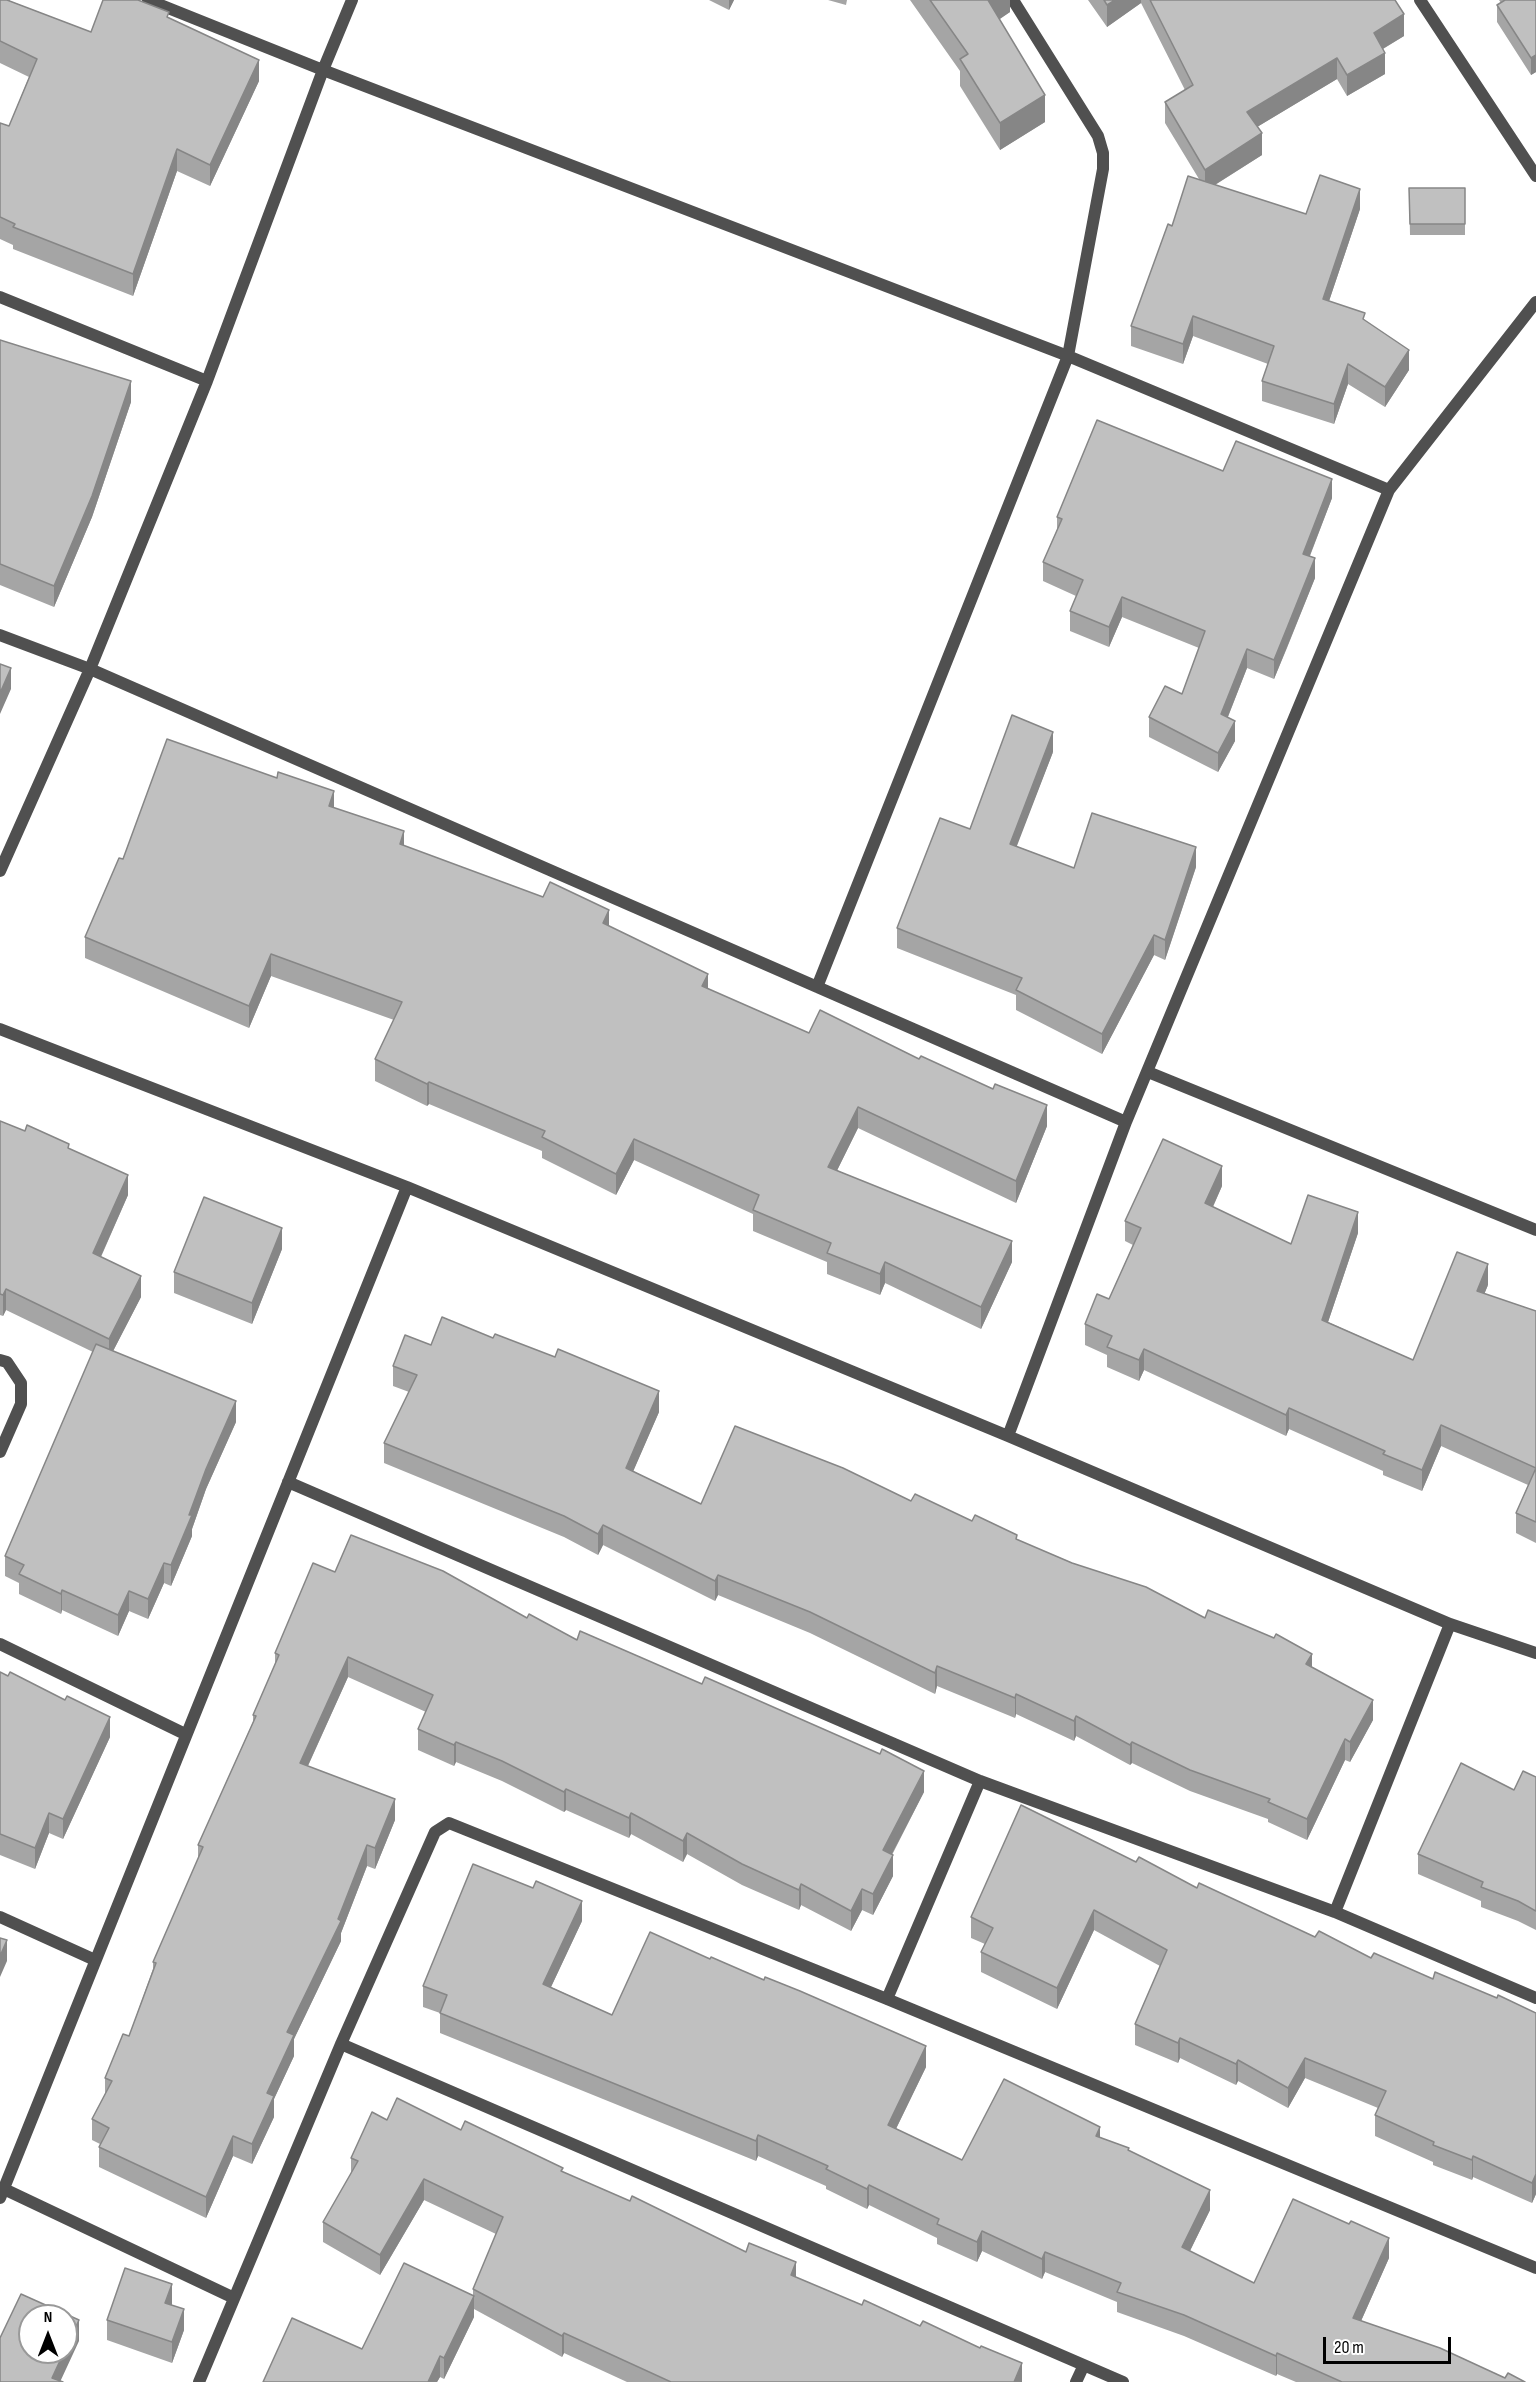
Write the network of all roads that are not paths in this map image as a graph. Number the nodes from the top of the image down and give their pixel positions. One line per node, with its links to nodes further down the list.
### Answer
1 (148, 0): 5 (street)
2 (352, 0): 5 (street)
3 (1013, 0): 9 (street)
4 (1420, 0): 6 (street)
5 (323, 70): 9 (street); 10 (street)
6 (1536, 176)
7 (0, 297): 10 (street)
8 (1536, 302): 11 (street)
9 (1068, 356): 11 (street); 15 (street)
10 (207, 381): 13 (street)
11 (1389, 490): 17 (street)
12 (0, 635): 13 (street)
13 (90, 669): 14 (street); 15 (street)
14 (0, 871)
15 (817, 987): 18 (street)
16 (0, 1029): 19 (street)
17 (1148, 1072): 18 (street); 20 (street)
18 (1126, 1122): 22 (street)
19 (407, 1187): 22 (street); 24 (street)
20 (1533, 1225)
21 (0, 1360): 23 (street)
22 (1008, 1436): 25 (street)
23 (0, 1452)
24 (288, 1482): 28 (street); 29 (street)
25 (1450, 1624): 27 (street); 30 (street)
26 (0, 1644): 28 (street)
27 (1536, 1653)
28 (185, 1734): 32 (street)
29 (980, 1781): 30 (street); 34 (street)
30 (1335, 1912): 33 (street)
31 (0, 1917): 32 (street)
32 (95, 1959): 36 (street)
33 (1536, 1998)
34 (887, 1999): 35 (street); 37 (street)
35 (340, 2044): 38 (street); 39 (street)
36 (2, 2193): 38 (street)
37 (1536, 2268)
38 (234, 2298): 40 (street)
39 (1083, 2367): 41 (street); 42 (street)
40 (199, 2382)
41 (1076, 2382)
42 (1123, 2382)

